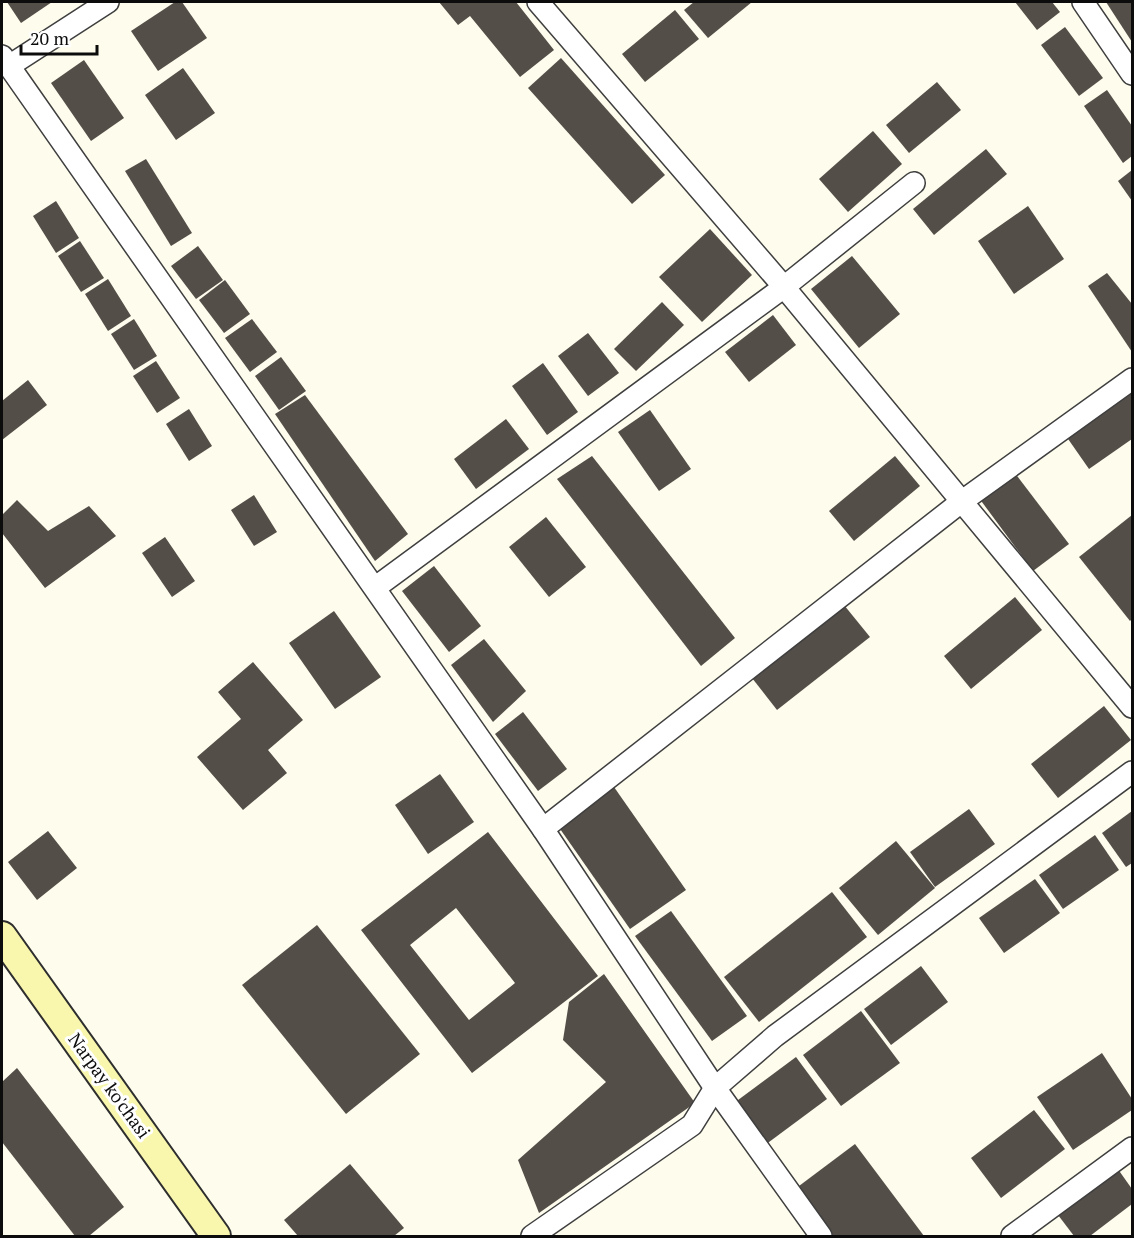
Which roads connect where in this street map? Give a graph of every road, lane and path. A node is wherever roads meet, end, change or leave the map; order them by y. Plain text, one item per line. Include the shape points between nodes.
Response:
1 (108, 2) edge
2 (538, 2) edge
3 (1083, 2) edge
4 (5, 61) edge
5 (1132, 74) edge
6 (914, 183) dead end
7 (784, 287) junction
8 (1132, 379) edge
9 (961, 502) junction
10 (376, 587) junction
11 (1132, 707) edge
12 (1132, 772) edge
13 (543, 829) junction
14 (2, 936) edge
15 (715, 1089) junction
16 (1132, 1148) edge
17 (216, 1236) edge
18 (531, 1236) edge
19 (821, 1236) edge
20 (1012, 1236) edge

1 - 4 street
2 - 7 street
3 - 5 street
4 - 10 street
6 - 7 street
7 - 9 street
7 - 10 street
8 - 9 street
9 - 11 street
9 - 13 street
10 - 13 street
12 - 15 street via 775,1036
13 - 15 street
14 - 17 main road, Narpay ko'chasi
15 - 18 street via 692,1125
15 - 19 street
16 - 20 street

